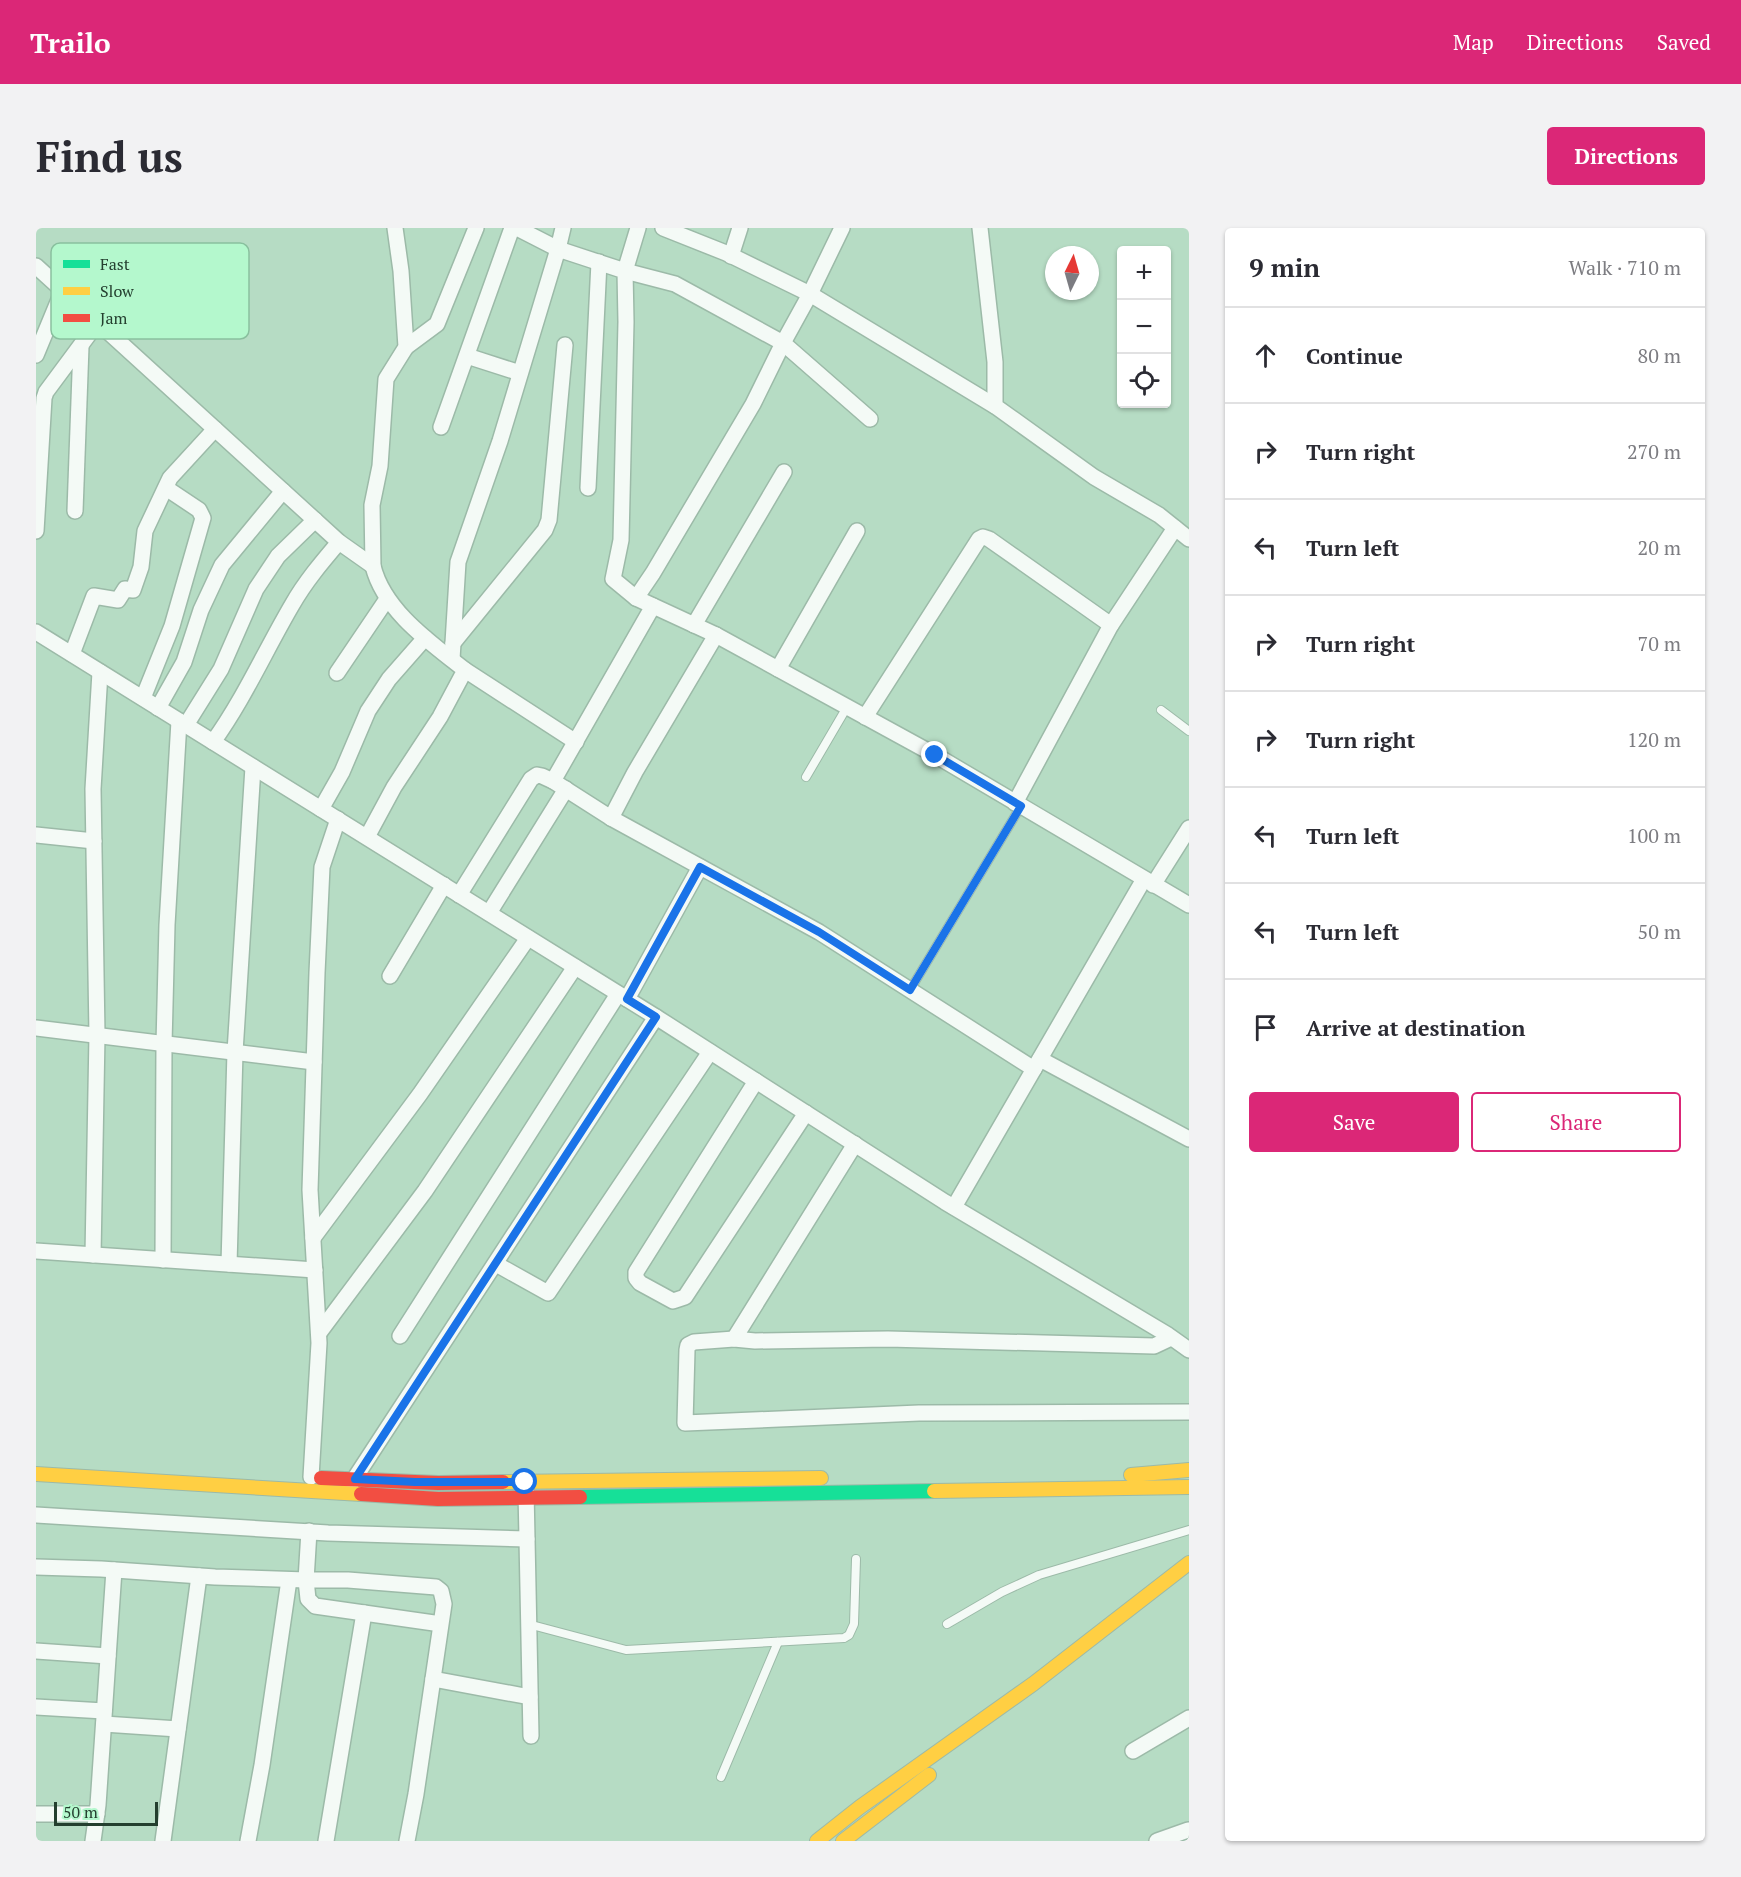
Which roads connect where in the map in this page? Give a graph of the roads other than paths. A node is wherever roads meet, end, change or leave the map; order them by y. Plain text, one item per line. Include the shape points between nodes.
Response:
1 (395, 228) edge
2 (476, 228) edge
3 (512, 228) edge
4 (518, 228) edge
5 (563, 228) edge
6 (638, 228) edge
7 (663, 228) edge
8 (740, 228) edge
9 (842, 228) edge
10 (980, 228) edge
11 (558, 249) junction
12 (731, 256) junction
13 (598, 262) junction
14 (36, 266) edge
15 (625, 271) junction
16 (51, 279) edge
17 (810, 294) junction
18 (51, 319) edge
19 (86, 339) edge
20 (117, 339) edge
21 (783, 343) junction
22 (565, 345) dead end
23 (81, 346) junction
24 (406, 347) junction
25 (36, 355) edge
26 (467, 356) junction
27 (520, 373) junction
28 (995, 406) junction
29 (870, 419) dead end
30 (441, 427) dead end
31 (215, 429) junction
32 (784, 472) dead end
33 (166, 488) junction
34 (588, 488) dead end
35 (284, 491) junction
36 (75, 511) dead end
37 (315, 520) junction
38 (1175, 528) junction
39 (36, 531) edge
40 (857, 531) dead end
41 (1189, 539) edge
42 (339, 542) junction
43 (373, 566) junction
44 (636, 598) junction
45 (387, 599) junction
46 (653, 606) junction
47 (693, 625) junction
48 (1110, 626) junction
49 (36, 632) edge
50 (716, 635) junction
51 (425, 638) junction
52 (453, 643) junction
53 (72, 654) junction
54 (452, 659) junction
55 (778, 669) junction
56 (465, 670) junction
57 (100, 672) junction
58 (337, 673) dead end
59 (143, 699) junction
60 (847, 707) junction
61 (158, 708) junction
62 (1161, 710) dead end
63 (865, 717) junction
64 (183, 723) junction
65 (1189, 731) edge
66 (213, 742) junction
67 (576, 742) junction
68 (253, 767) junction
69 (806, 777) dead end
70 (560, 785) junction
71 (1018, 805) junction
72 (321, 809) junction
73 (611, 818) junction
74 (338, 819) junction
75 (1189, 828) edge
76 (36, 835) edge
77 (367, 837) junction
78 (94, 841) junction
79 (700, 867) junction
80 (1149, 882) junction
81 (444, 885) junction
82 (459, 895) junction
83 (1189, 905) edge
84 (489, 913) junction
85 (528, 938) junction
86 (575, 967) junction
87 (390, 976) dead end
88 (910, 990) junction
89 (623, 996) junction
90 (656, 1017) junction
91 (36, 1028) edge
92 (97, 1035) junction
93 (164, 1044) junction
94 (235, 1052) junction
95 (710, 1052) junction
96 (314, 1062) junction
97 (1037, 1064) junction
98 (756, 1081) junction
99 (806, 1113) junction
100 (1189, 1138) edge
101 (855, 1144) junction
102 (954, 1208) junction
103 (313, 1238) junction
104 (36, 1251) edge
105 (93, 1255) junction
106 (163, 1260) junction
107 (229, 1264) junction
108 (495, 1264) junction
109 (315, 1270) junction
110 (319, 1333) junction
111 (400, 1336) dead end
112 (1171, 1338) junction
113 (734, 1339) junction
114 (1189, 1350) edge
115 (1189, 1412) edge
116 (36, 1460) edge
117 (1189, 1470) edge
118 (36, 1474) edge
119 (988, 1476) dead end
120 (311, 1478) junction
121 (834, 1478) dead end
122 (355, 1479) junction
123 (525, 1482) junction
124 (1189, 1487) edge
125 (345, 1494) junction
126 (526, 1498) junction
127 (36, 1515) edge
128 (1189, 1530) edge
129 (309, 1531) junction
130 (527, 1539) junction
131 (856, 1559) dead end
132 (1189, 1563) edge
133 (36, 1567) edge
134 (114, 1570) junction
135 (200, 1576) junction
136 (289, 1580) junction
137 (306, 1580) junction
138 (1189, 1580) edge
139 (364, 1613) junction
140 (441, 1624) junction
141 (528, 1624) junction
142 (947, 1624) dead end
143 (778, 1642) junction
144 (36, 1651) edge
145 (108, 1656) junction
146 (433, 1679) junction
147 (530, 1697) junction
148 (36, 1707) edge
149 (104, 1718) junction
150 (1189, 1718) edge
151 (178, 1729) junction
152 (531, 1736) dead end
153 (1132, 1751) dead end
154 (721, 1777) dead end
155 (885, 1789) junction
156 (894, 1801) junction
157 (36, 1814) edge
158 (97, 1814) junction
159 (1188, 1830) edge
160 (93, 1841) edge
161 (163, 1841) edge
162 (248, 1841) edge
163 (326, 1841) edge
164 (407, 1841) edge
165 (817, 1841) edge
166 (843, 1841) edge
167 (1157, 1841) edge

1 - 24 street
2 - 24 street via 437,324
3 - 26 street
4 - 11 street
5 - 11 street
6 - 15 street
7 - 12 street
8 - 12 street
9 - 17 street
10 - 28 street via 995,362
11 - 13 street
11 - 27 street
12 - 17 street
13 - 15 street
13 - 34 street
14 - 16 street
15 - 21 street via 675,284
15 - 44 street via 621,540 613,579
17 - 21 street
17 - 28 street
18 - 25 street
19 - 23 street
20 - 31 street
21 - 29 street
21 - 44 street via 753,404
22 - 52 street via 549,520
23 - 36 street
23 - 39 street via 44,398
24 - 43 street via 386,379 380,466 372,506
26 - 27 street
26 - 30 street
27 - 52 street via 458,562
28 - 38 street via 1094,477
31 - 33 street via 170,478
31 - 35 street
32 - 47 street
33 - 53 street via 145,531 141,567 133,590 125,589 118,600 94,596
33 - 59 street via 199,510 202,518 172,626
35 - 37 street
35 - 61 street via 222,565 201,610 184,662
37 - 42 street
37 - 64 street via 278,556 256,590 221,669
38 - 41 street
38 - 48 street
40 - 55 street
42 - 43 street
42 - 66 street via 292,604 233,715
43 - 45 street
44 - 46 street
45 - 51 street
45 - 58 street
46 - 47 street
46 - 67 street
47 - 50 street
48 - 63 street via 983,537
48 - 71 street
49 - 53 street
50 - 55 street
50 - 73 street
51 - 54 street
51 - 72 street via 388,679 368,711
52 - 54 street
53 - 57 street
54 - 56 street
55 - 60 street
56 - 67 street
56 - 77 street
57 - 59 street
57 - 78 street
59 - 61 street
60 - 63 street
60 - 69 lane
61 - 64 street
62 - 65 lane
63 - 71 street
64 - 66 street
64 - 93 street via 167,925
66 - 68 street
67 - 70 street
68 - 72 street
68 - 94 street
70 - 73 street
70 - 82 street via 543,776 531,779
70 - 84 street
71 - 80 street
71 - 88 lane
72 - 74 street
73 - 79 street
74 - 77 street
74 - 96 street via 322,867
75 - 80 street
76 - 78 street
77 - 81 street
78 - 92 street
79 - 88 street via 819,932
79 - 89 street
80 - 83 street
80 - 97 street
81 - 82 street
81 - 87 street
82 - 84 street
84 - 85 street
85 - 86 street
85 - 103 street via 420,1095
86 - 89 street
86 - 110 street via 425,1191
88 - 97 street
89 - 90 street
89 - 111 street
90 - 95 street
90 - 108 street
91 - 92 street
92 - 93 street
92 - 105 street
93 - 94 street
93 - 106 street
94 - 96 street
94 - 107 street
95 - 98 street
95 - 108 street via 548,1293
96 - 103 street via 310,1190
97 - 100 street
97 - 102 street
98 - 99 street
98 - 99 street via 636,1272 640,1283 673,1301 685,1297
99 - 101 street
101 - 102 street
101 - 113 street
102 - 112 street
103 - 109 street
104 - 105 street
105 - 106 street
106 - 107 street
107 - 109 street
108 - 122 street
109 - 110 street
110 - 120 street
112 - 113 street via 1154,1346
112 - 114 street
113 - 115 street via 688,1345 685,1423 919,1413
116 - 120 street
117 - 119 street via 1131,1475
118 - 125 street
120 - 122 street
121 - 123 street
122 - 123 street
122 - 125 street
123 - 126 street
124 - 126 street
125 - 126 street
126 - 130 street
127 - 129 street
128 - 142 lane via 1039,1575
129 - 130 street
129 - 137 street
130 - 141 street
131 - 143 lane via 854,1624 849,1635
132 - 155 street via 1033,1684
133 - 134 street
134 - 135 street
134 - 145 street
135 - 136 street
135 - 151 street
136 - 137 street
136 - 162 street
137 - 139 street via 312,1604
137 - 140 street via 436,1587 443,1598
138 - 156 street
139 - 140 street
139 - 163 street
140 - 146 street
141 - 143 lane via 626,1650
141 - 147 street
143 - 154 lane
144 - 145 street
145 - 149 street
146 - 147 street
146 - 164 street
147 - 152 street
148 - 149 street
149 - 151 street
149 - 158 street
150 - 153 street
151 - 161 street
155 - 156 street
155 - 165 street
156 - 166 street
157 - 158 street
158 - 160 street
159 - 167 street

